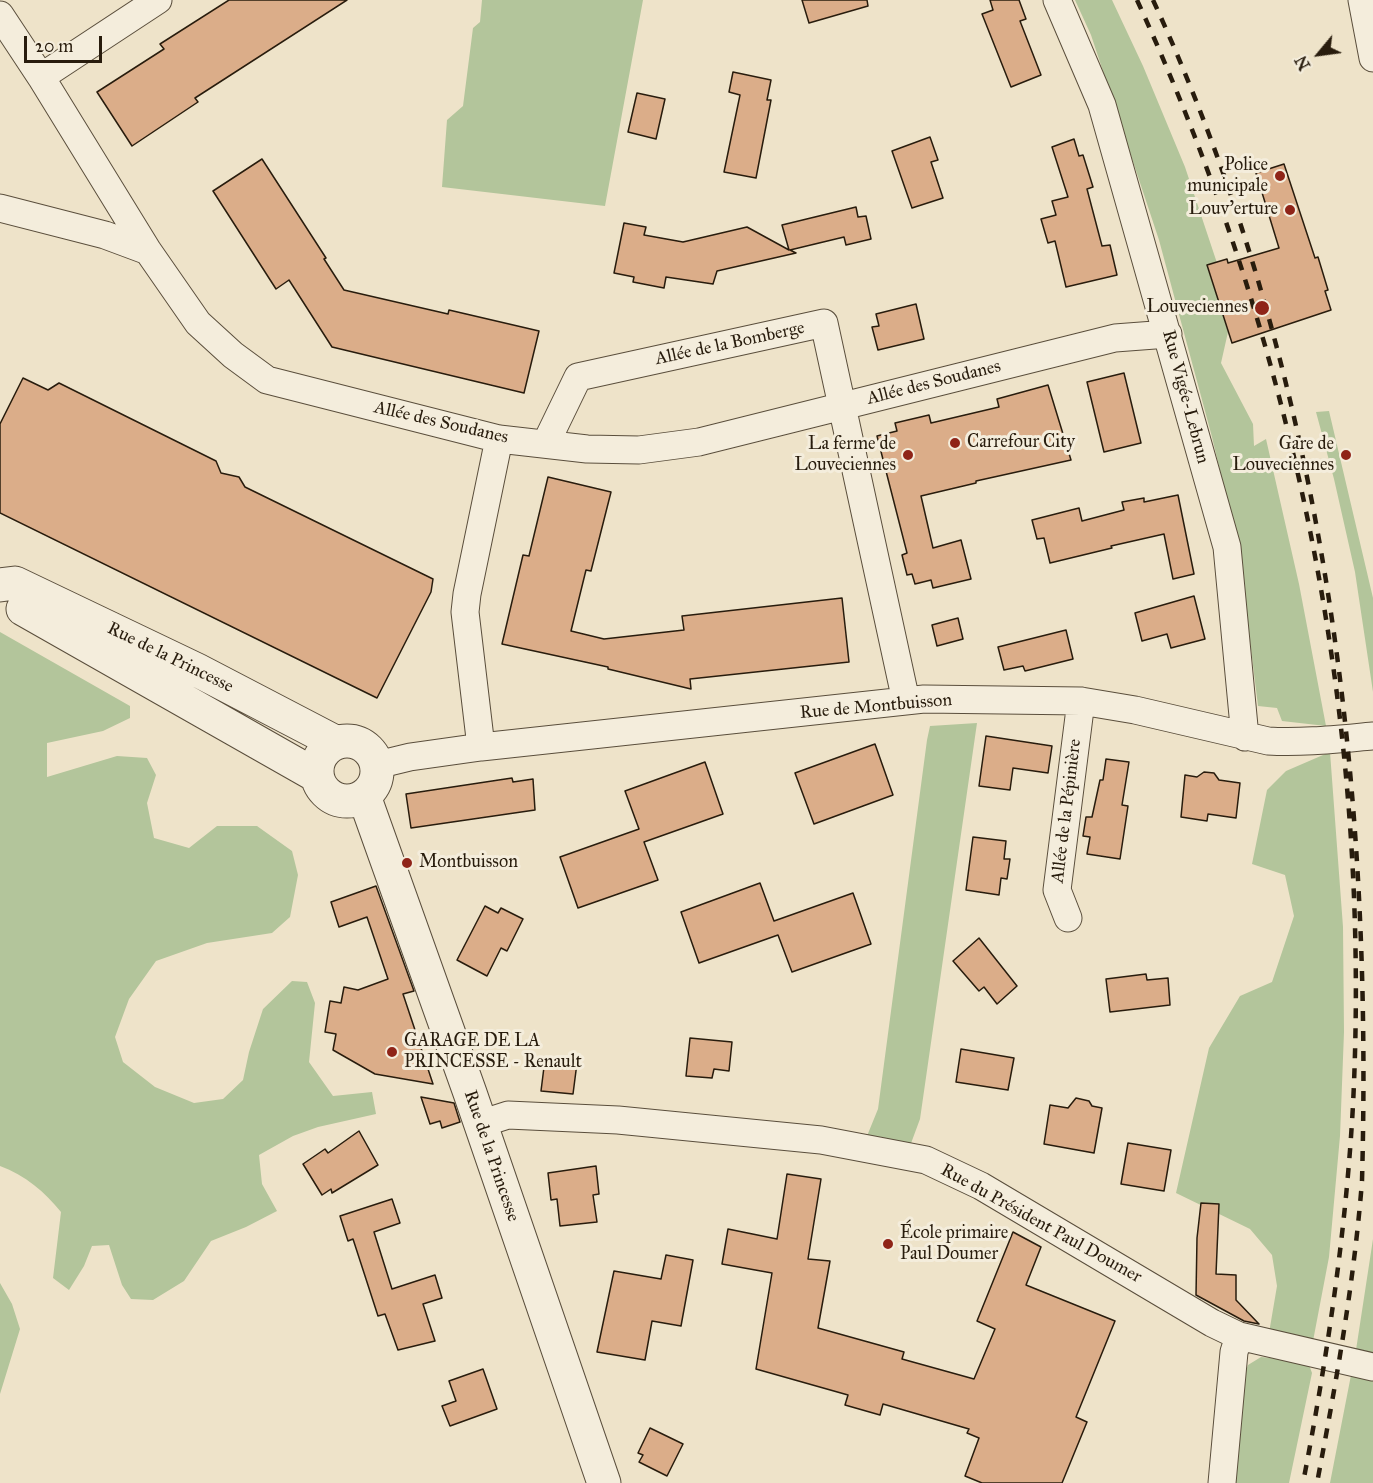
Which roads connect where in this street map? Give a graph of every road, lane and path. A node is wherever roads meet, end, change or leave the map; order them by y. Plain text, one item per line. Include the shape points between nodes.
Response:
1 (158, 0) edge
2 (1057, 0) edge
3 (1362, 0) edge
4 (0, 15) edge
5 (1373, 58) edge
6 (41, 77) junction
7 (0, 208) edge
8 (147, 251) junction
9 (1168, 334) junction
10 (843, 406) junction
11 (499, 439) junction
12 (546, 443) junction
13 (1, 586) edge
14 (238, 692) junction
15 (906, 701) junction
16 (1080, 701) junction
17 (222, 722) junction
18 (1245, 736) junction
19 (1373, 736) edge
20 (336, 742) junction
21 (481, 747) junction
22 (377, 765) junction
23 (317, 776) junction
24 (364, 796) junction
25 (1068, 918) dead end
26 (480, 1124) junction
27 (1239, 1336) junction
28 (1373, 1367) edge
29 (604, 1483) edge
30 (1222, 1483) edge

1 - 6 street
2 - 9 street, Rue Vigée-Lebrun via 1102,105
3 - 5 street
4 - 6 street, Allée des Soudanes
6 - 8 street, Allée des Soudanes
7 - 8 street via 105,235
8 - 11 street, Allée des Soudanes via 198,323 267,380
9 - 10 street, Allée des Soudanes via 1115,338
9 - 18 street, Rue Vigée-Lebrun via 1227,547
10 - 12 street, Allée des Soudanes via 699,442 639,450
10 - 12 street, Allée de la Bomberge via 824,323 578,377
10 - 15 street, Allée de la Bomberge
11 - 12 street, Allée des Soudanes
11 - 21 street via 465,612
13 - 14 street, Rue de la Princesse via 15,583
13 - 17 street, Rue de la Princesse via 9,601
14 - 17 street
14 - 20 street, Rue de la Princesse
15 - 16 street, Rue de Montbuisson
15 - 21 street, Rue de Montbuisson
16 - 18 street, Rue de Montbuisson
16 - 25 street, Allée de la Pépinière via 1057,890
17 - 23 street, Rue de la Princesse
18 - 19 street, Rue de Montbuisson via 1287,742
20 - 22 street via 361,744 369,749
20 - 23 street via 322,752
21 - 22 street, Rue de Montbuisson
22 - 24 street via 375,782
23 - 24 street via 320,786 335,799 355,800
24 - 26 street, Rue de la Princesse
26 - 27 street, Rue du Président Paul Doumer via 508,1114 618,1120 820,1140 926,1160 981,1186
26 - 29 street, Rue de la Princesse
27 - 28 street, Rue du Président Paul Doumer
27 - 30 street via 1234,1352

